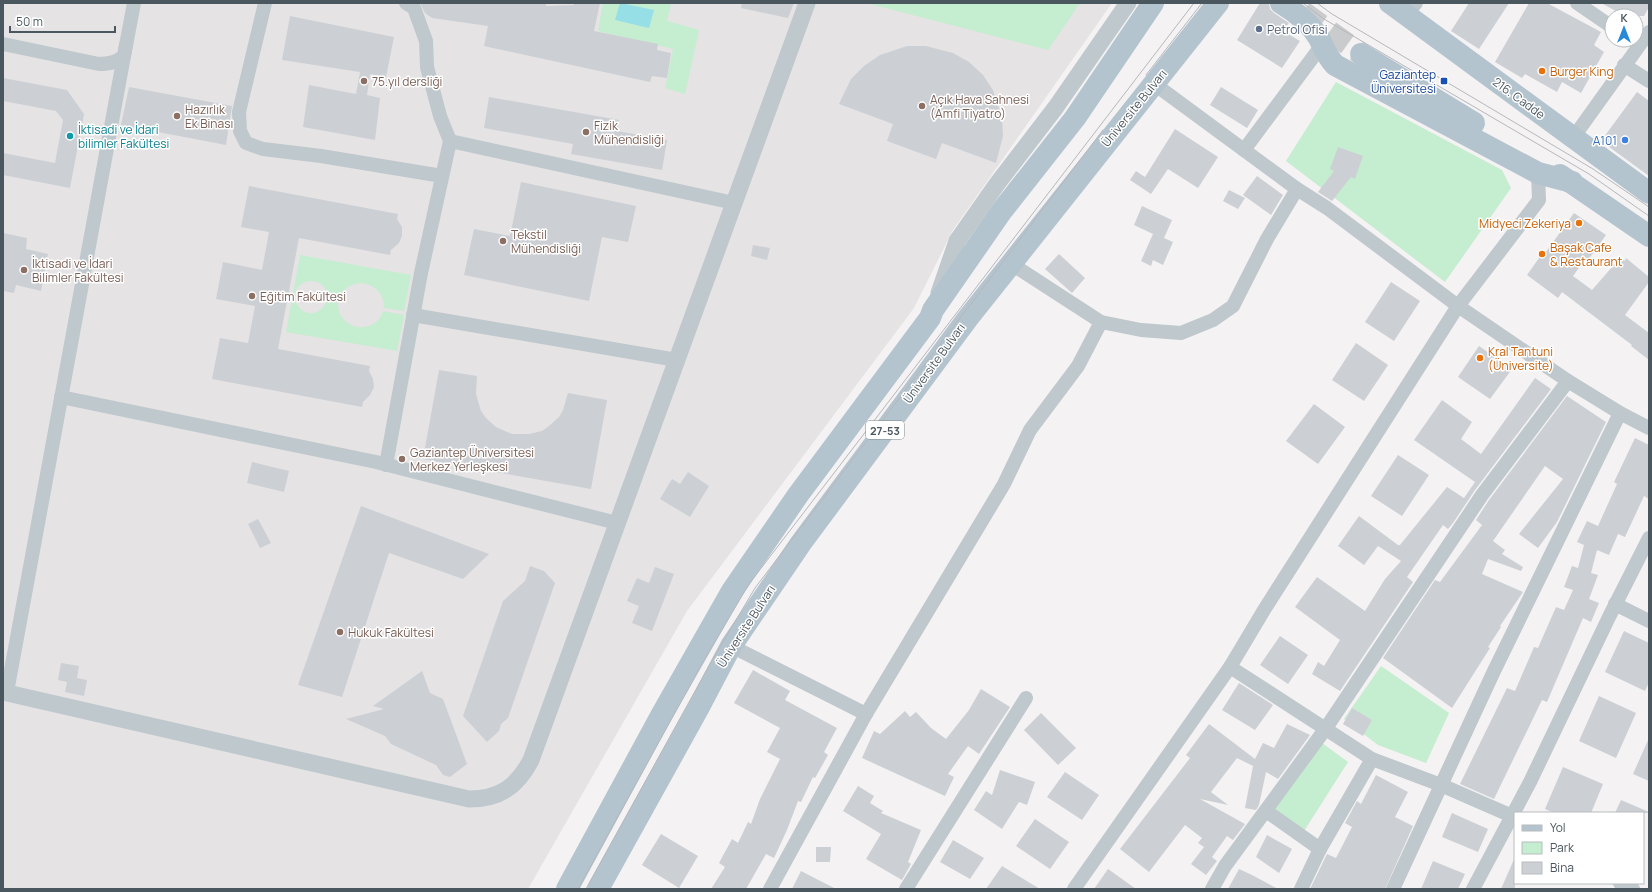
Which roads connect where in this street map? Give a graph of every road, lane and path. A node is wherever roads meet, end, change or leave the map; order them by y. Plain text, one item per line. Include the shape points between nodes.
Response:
1 (134, 3) edge
2 (266, 3) edge
3 (406, 3) edge
4 (807, 3) edge
5 (1128, 3) edge
6 (1153, 3) edge
7 (1218, 3) edge
8 (1281, 3) edge
9 (1577, 3) edge
10 (1404, 7) edge
11 (1604, 22) edge
12 (3, 44) edge
13 (126, 45) junction
14 (1322, 45) junction
15 (1632, 48) edge
16 (1361, 54) tunnel mouth
17 (1624, 65) junction
18 (1649, 81) edge
19 (1153, 83) junction
20 (1573, 138) junction
21 (450, 141) junction
22 (1244, 150) junction
23 (1538, 172) junction
24 (442, 176) junction
25 (1572, 182) junction
26 (1297, 189) junction
27 (1649, 193) edge
28 (734, 203) junction
29 (1649, 236) edge
30 (1010, 263) junction
31 (1458, 306) junction
32 (932, 310) junction
33 (414, 315) junction
34 (1101, 322) junction
35 (677, 360) junction
36 (1568, 381) junction
37 (61, 397) junction
38 (1620, 413) junction
39 (1649, 428) edge
40 (386, 465) junction
41 (618, 522) junction
42 (1649, 538) edge
43 (1615, 604) junction
44 (1649, 622) edge
45 (730, 646) junction
46 (1230, 667) junction
47 (5, 692) edge
48 (1026, 698) dead end
49 (866, 714) junction
50 (1326, 728) junction
51 (1372, 759) junction
52 (1441, 785) junction
53 (1266, 811) junction
54 (1514, 812) edge
55 (1514, 812) edge
56 (1512, 816) junction
57 (1510, 831) edge
58 (1320, 849) junction
59 (1622, 884) edge
60 (567, 889) edge
61 (598, 889) edge
62 (770, 889) edge
63 (906, 889) edge
64 (1074, 889) edge
65 (1212, 889) edge
66 (1301, 889) edge
67 (1393, 889) edge
68 (1473, 889) edge
69 (1633, 889) edge

1 - 13 street
2 - 24 street via 239,112 240,131 246,143 263,149
3 - 21 street via 414,8 426,41 427,67 440,116
4 - 28 street
5 - 32 street via 1056,107 957,241
6 - 32 main road via 1075,118 1001,212
7 - 19 main road, Üniversite Bulvarı / 27-53
8 - 14 main road via 1302,17
9 - 11 street
10 - 20 main road, 216. Cadde
12 - 13 street via 99,64 116,62 124,56
13 - 37 street
14 - 22 street
14 - 23 main road via 1329,59 1342,69
15 - 17 street
16 - 25 main road
17 - 18 street
17 - 20 street
19 - 22 street
19 - 30 main road, Üniversite Bulvarı / 27-53
20 - 27 main road, 216. Cadde
21 - 24 street
21 - 28 street
22 - 26 street
23 - 25 main road
23 - 31 street via 1539,200
24 - 33 street
25 - 29 main road
26 - 31 street
26 - 34 street via 1267,239 1233,306 1213,320 1180,333 1141,330
28 - 35 street
30 - 34 street
30 - 45 main road, Üniversite Bulvarı / 27-53 via 801,543
31 - 36 street
31 - 46 street
32 - 60 main road via 930,318 798,495 732,591
33 - 35 street
33 - 40 street
34 - 49 street via 1078,366 1030,430 1004,484
35 - 41 street
36 - 38 street
36 - 50 street via 1482,495
37 - 40 street
37 - 47 street
38 - 39 street
38 - 52 street
40 - 41 street
41 - 47 street via 531,760 511,787 491,797 458,797
42 - 43 street
43 - 44 street
43 - 55 street
45 - 49 street
45 - 61 main road, Üniversite Bulvarı / 27-53
46 - 50 street
46 - 64 street
48 - 63 street
49 - 62 street
50 - 51 street
50 - 53 street
51 - 52 street
51 - 58 street
52 - 56 street
52 - 67 street
53 - 58 street
53 - 65 street
54 - 56 street
56 - 57 street
57 - 68 street
58 - 66 street
59 - 69 street

